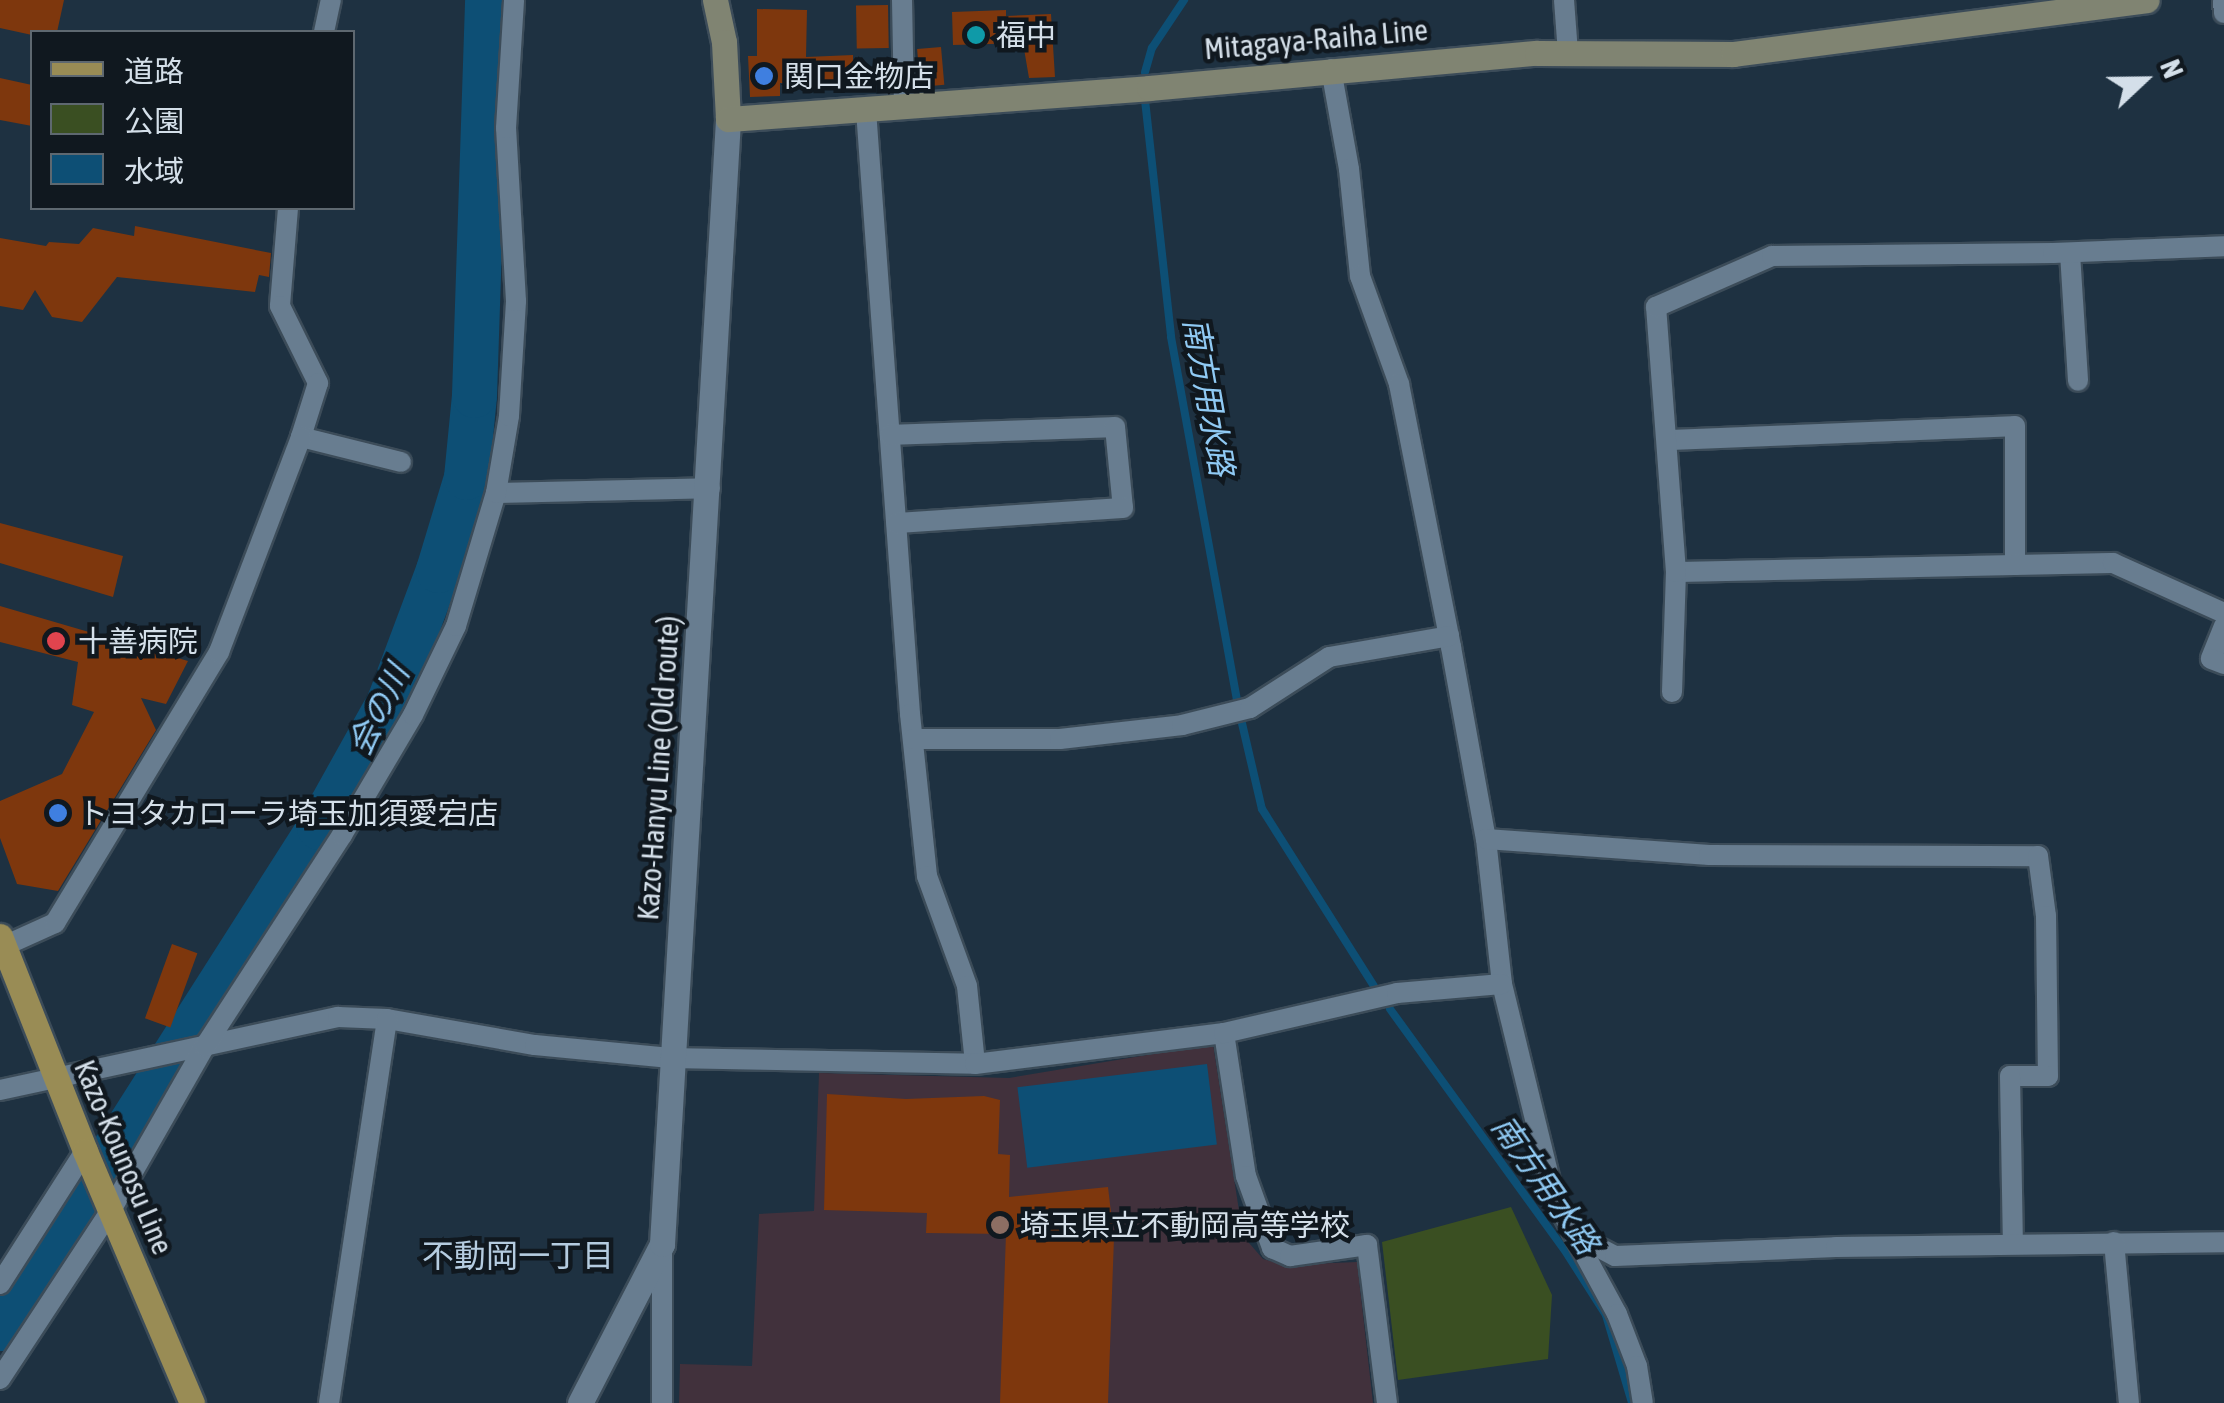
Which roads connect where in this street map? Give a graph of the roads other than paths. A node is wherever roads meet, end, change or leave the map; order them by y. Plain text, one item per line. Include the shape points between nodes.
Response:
1 (331, 0) edge
2 (514, 0) edge
3 (714, 0) edge
4 (902, 0) edge
5 (1564, 0) edge
6 (2146, 0) edge
7 (2223, 0) edge
8 (2224, 13) edge
9 (324, 30) edge
10 (1568, 52) junction
11 (1331, 70) junction
12 (904, 106) junction
13 (866, 110) junction
14 (728, 118) junction
15 (288, 210) edge
16 (2224, 246) edge
17 (2070, 253) junction
18 (2078, 381) dead end
19 (890, 435) junction
20 (302, 437) junction
21 (1668, 440) junction
22 (401, 462) dead end
23 (710, 488) junction
24 (496, 493) junction
25 (896, 523) junction
26 (2014, 565) junction
27 (1676, 572) junction
28 (2224, 612) edge
29 (2224, 626) edge
30 (1449, 636) junction
31 (2224, 664) edge
32 (1672, 692) dead end
33 (913, 739) junction
34 (1486, 839) junction
35 (2, 941) edge
36 (1502, 984) junction
37 (387, 1019) junction
38 (1224, 1033) junction
39 (205, 1046) junction
40 (670, 1058) junction
41 (976, 1064) junction
42 (55, 1076) junction
43 (0, 1090) edge
44 (87, 1157) junction
45 (107, 1202) junction
46 (1565, 1220) junction
47 (2114, 1242) junction
48 (2224, 1242) edge
49 (2013, 1243) junction
50 (662, 1244) junction
51 (0, 1284) edge
52 (0, 1378) edge
53 (192, 1403) edge
54 (329, 1403) edge
55 (580, 1403) edge
56 (662, 1403) edge
57 (1387, 1403) edge
58 (1643, 1403) edge
59 (2129, 1403) edge

1 - 9 street
2 - 24 street via 506,128 516,300
3 - 14 main road
4 - 12 street
5 - 10 street
6 - 10 main road, Mitagaya-Raiha Line via 1734,54
7 - 8 street
10 - 11 main road, Mitagaya-Raiha Line
11 - 12 main road, Mitagaya-Raiha Line
11 - 30 street via 1360,276 1399,384
12 - 13 main road, Mitagaya-Raiha Line
13 - 14 main road, Mitagaya-Raiha Line
13 - 19 street
14 - 23 street, Kazo-Hanyu Line (Old route)
15 - 20 street via 280,306 318,383
16 - 17 street
17 - 18 street
17 - 21 street via 1772,256 1656,307
19 - 25 street
19 - 25 street via 1115,427 1123,508
20 - 22 street
20 - 35 street via 219,652 55,923
21 - 26 street via 2015,426
21 - 27 street
23 - 24 street
23 - 40 street, Kazo-Hanyu Line (Old route)
24 - 39 street via 456,626 420,701
25 - 33 street
26 - 27 street
26 - 28 street via 2113,562
27 - 32 street
29 - 31 street via 2211,659
30 - 33 street via 1329,658 1239,712 1182,725 1060,738
30 - 34 street
33 - 41 street via 927,876 967,986
34 - 36 street
34 - 49 street via 1709,855 2038,856 2046,916 2048,1076 2010,1076
35 - 42 main road, Kazo-Kounosu Line
36 - 38 street via 1382,996
36 - 46 street via 1544,1163
37 - 39 street via 338,1017
37 - 40 street via 535,1045
37 - 54 street
38 - 41 street
38 - 57 street via 1246,1176 1272,1248 1290,1256 1367,1246
39 - 42 street
39 - 45 street
40 - 41 street
40 - 50 street, Kazo-Hanyu Line (Old route)
42 - 43 street
42 - 44 main road, Kazo-Kounosu Line
44 - 45 main road, Kazo-Kounosu Line
44 - 51 street
45 - 52 street
45 - 53 main road, Kazo-Kounosu Line
46 - 49 street via 1582,1242 1615,1256
46 - 58 street via 1617,1314
47 - 48 street
47 - 49 street
47 - 59 street
50 - 55 street, Kazo-Hanyu Line (Old route)
50 - 56 street

